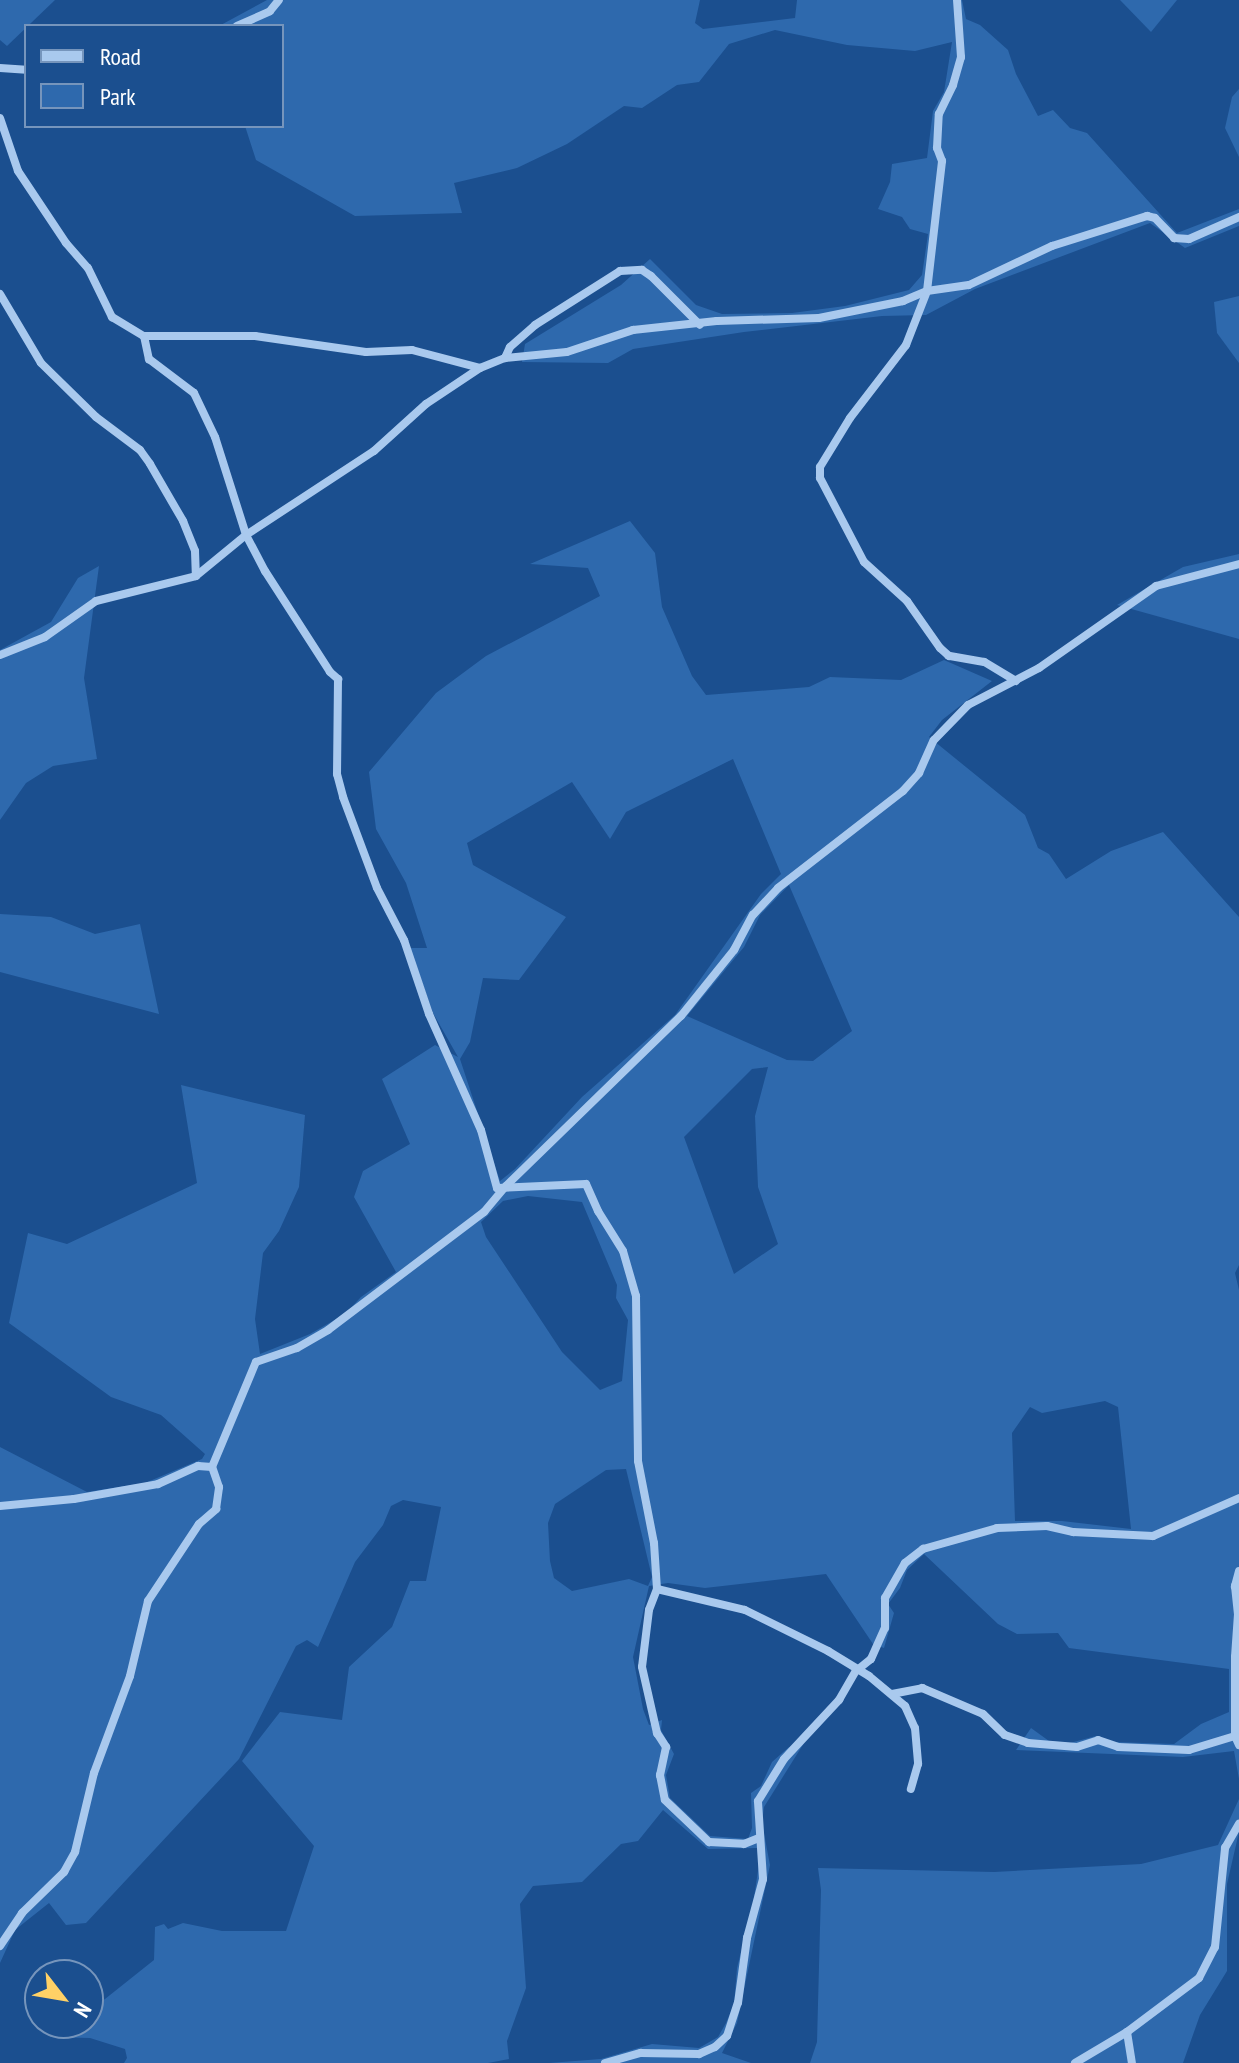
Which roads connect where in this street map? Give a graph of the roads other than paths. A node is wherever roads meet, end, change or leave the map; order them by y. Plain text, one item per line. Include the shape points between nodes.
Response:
1 (279, 0) edge
2 (957, 0) edge
3 (241, 24) edge
4 (0, 68) edge
5 (24, 70) edge
6 (0, 118) edge
7 (1239, 217) edge
8 (927, 291) junction
9 (0, 294) edge
10 (700, 325) junction
11 (144, 336) junction
12 (505, 358) junction
13 (480, 368) junction
14 (246, 535) junction
15 (1239, 564) edge
16 (196, 576) junction
17 (0, 655) edge
18 (1016, 681) junction
19 (506, 1186) junction
20 (212, 1467) junction
21 (1239, 1498) edge
22 (0, 1506) edge
23 (1239, 1571) edge
24 (657, 1589) junction
25 (1239, 1614) edge
26 (856, 1671) junction
27 (892, 1694) junction
28 (1237, 1741) edge
29 (911, 1789) dead end
30 (1239, 1824) edge
31 (759, 1838) junction
32 (0, 1946) edge
33 (1127, 2032) junction
34 (605, 2063) edge
35 (1075, 2063) edge
36 (1132, 2063) edge

1 - 3 street via 270,11
2 - 8 street via 961,57 939,114 937,148 942,161
4 - 5 street
6 - 11 street via 18,171 88,268 112,317
7 - 8 street via 1189,239 1174,238 1147,216 1052,246 969,285
8 - 10 street via 819,318
8 - 18 street via 906,345 831,446 820,478 864,562 907,601 940,648 949,656 984,662
9 - 16 street via 41,363 150,464 183,521 195,551
10 - 12 street via 633,330 567,352
10 - 12 street via 651,276 642,270 620,271 535,325
11 - 13 street via 255,336 366,352 412,350
11 - 14 street via 149,359 194,393 215,437
12 - 13 street
13 - 14 street via 426,404 374,451
14 - 16 street
14 - 19 street via 338,679 337,774 343,797 481,1130 497,1188
15 - 18 street via 1156,586
16 - 17 street via 96,601 45,637
18 - 19 street via 968,705 934,740 919,773 894,800 778,888 681,1016
19 - 20 street via 484,1212 328,1330 256,1362
19 - 24 street via 586,1184 623,1251 636,1296 638,1461
20 - 22 street via 198,1466 158,1484
20 - 32 street via 219,1487 216,1509 199,1524 148,1601 75,1852
21 - 26 street via 1153,1536 1047,1526 997,1528 923,1549 905,1563 885,1598 885,1628 871,1659
23 - 25 street
24 - 26 street via 745,1610 828,1651
24 - 31 street via 642,1667 657,1733 666,1747 660,1775 665,1800 709,1842 744,1844
25 - 28 street
26 - 27 street
26 - 31 street via 839,1700 784,1759 758,1801
27 - 28 street via 922,1688 983,1714 1005,1735 1028,1743 1077,1747 1098,1740 1118,1747 1189,1750
27 - 29 street via 905,1706 915,1728 918,1764
30 - 33 street via 1225,1848 1215,1947 1199,1978
31 - 34 street via 763,1879 727,2036 699,2054 641,2053
33 - 35 street
33 - 36 street

